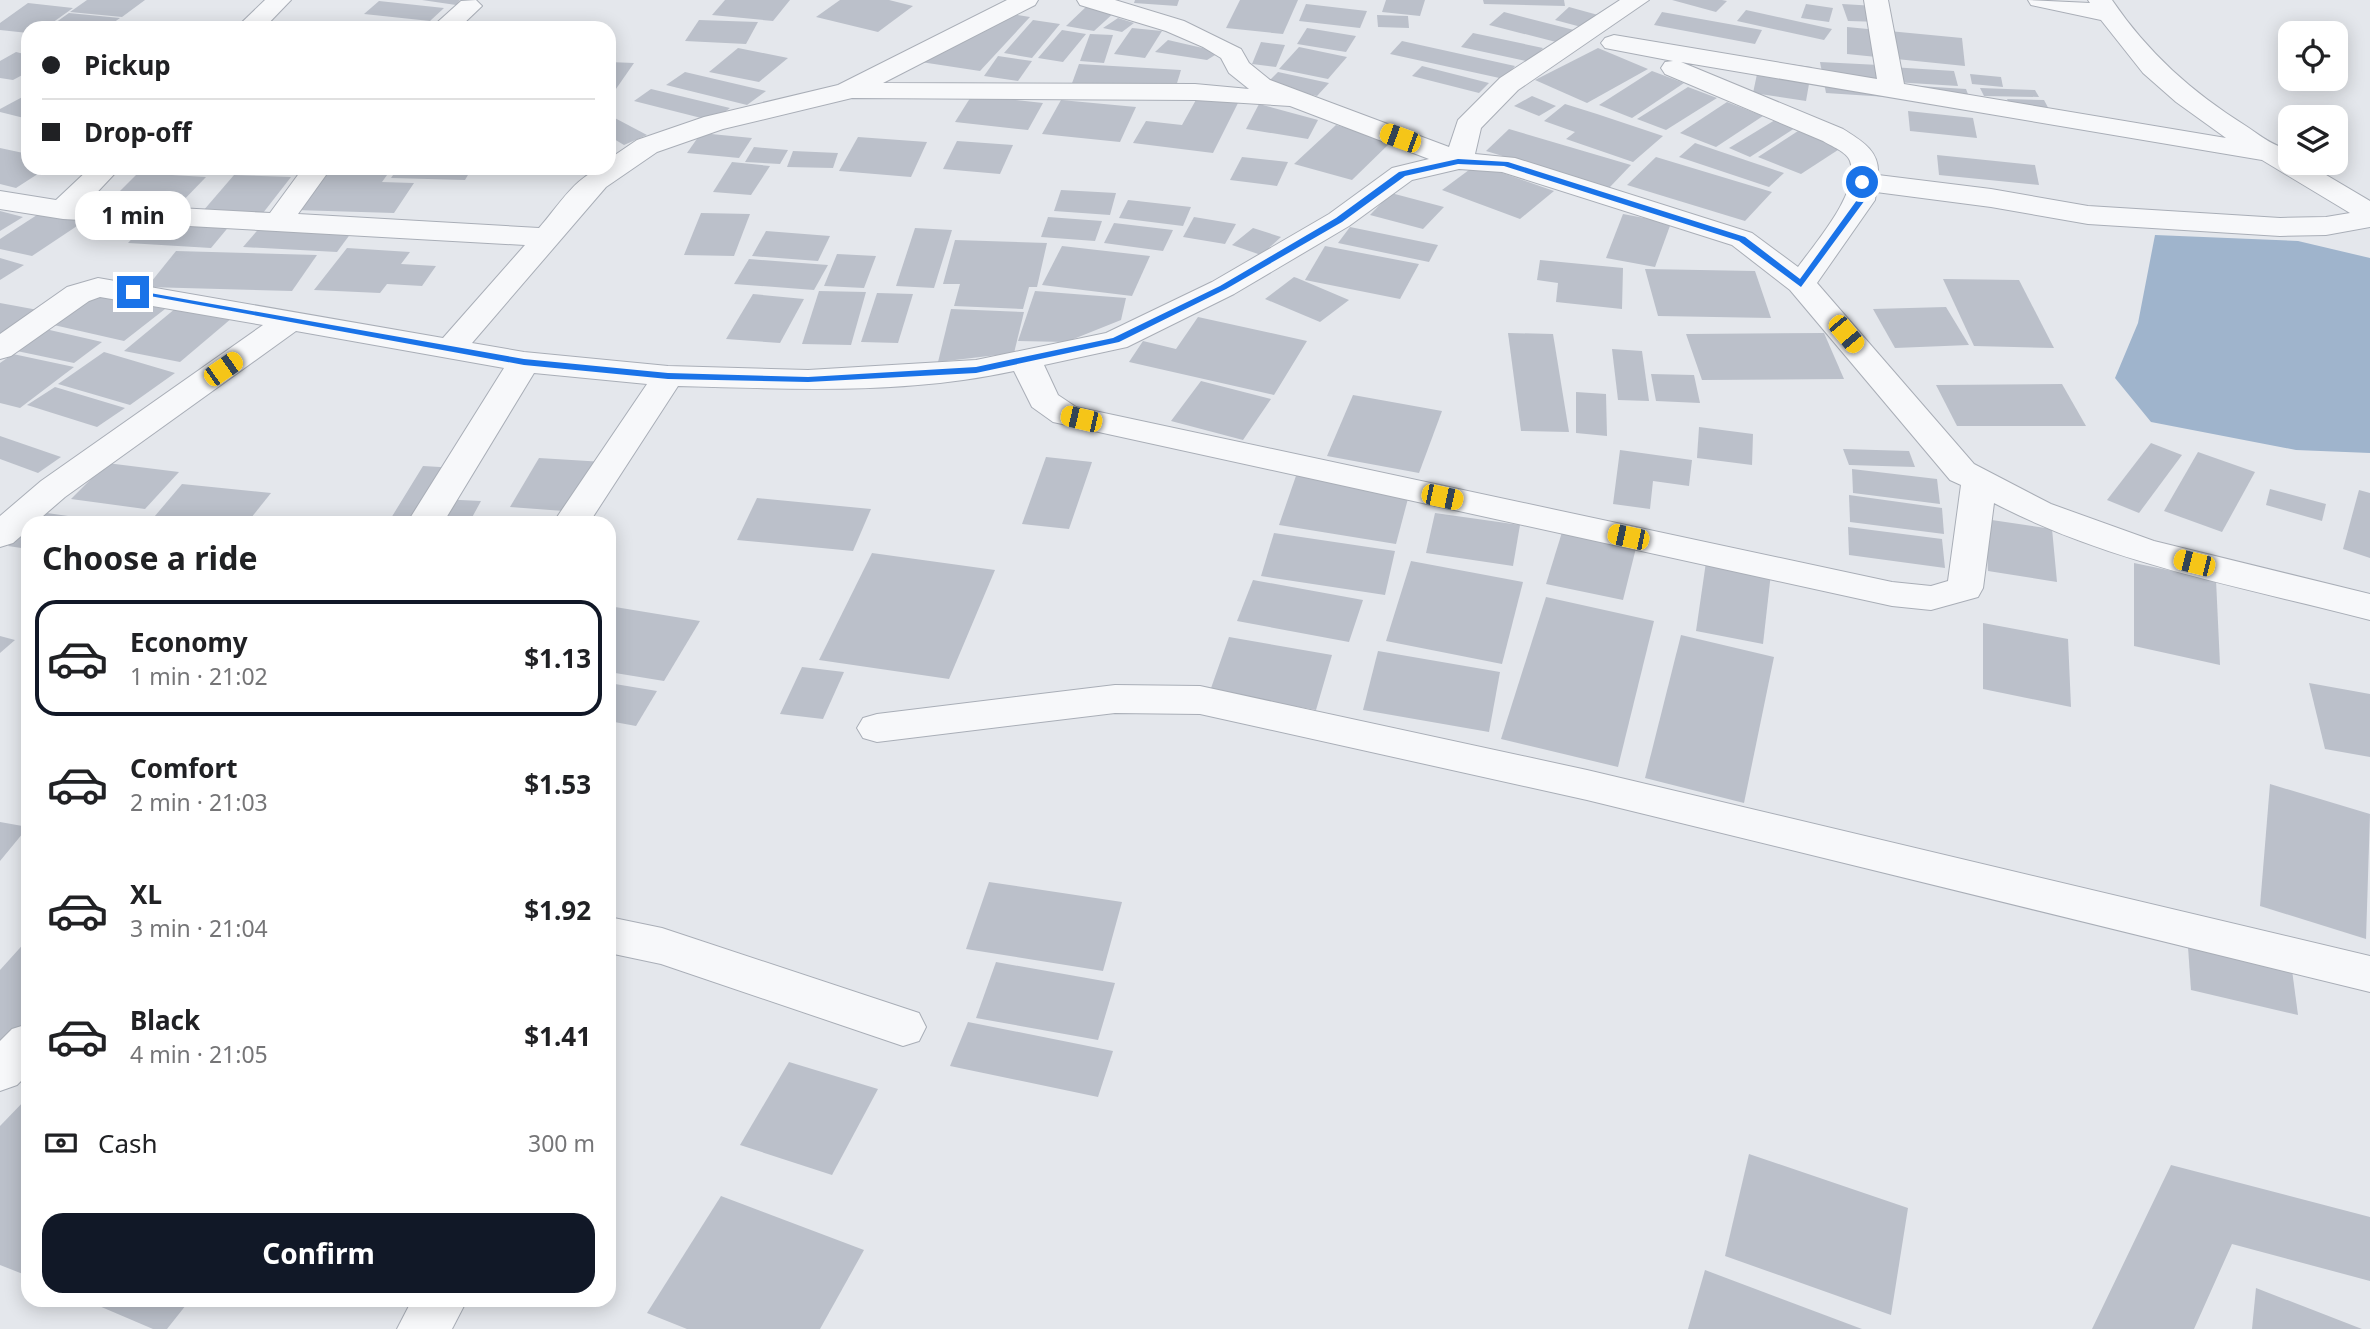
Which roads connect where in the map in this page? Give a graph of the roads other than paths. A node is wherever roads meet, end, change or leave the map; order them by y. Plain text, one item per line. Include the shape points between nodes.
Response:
1 (242, 0) edge
2 (1026, 0) edge
3 (1089, 0) edge
4 (1637, 0) edge
5 (1876, 0) edge
6 (2040, 0) edge
7 (277, 1) edge
8 (470, 6) dead end
9 (2104, 7) edge
10 (256, 21) edge
11 (452, 21) edge
12 (1588, 32) junction
13 (1614, 43) junction
14 (1892, 89) junction
15 (847, 91) junction
16 (1297, 101) junction
17 (2274, 154) junction
18 (1458, 161) junction
19 (616, 167) edge
20 (99, 175) edge
21 (312, 175) edge
22 (605, 175) edge
23 (1862, 182) junction
24 (0, 200) edge
25 (63, 210) junction
26 (2370, 215) edge
27 (279, 220) junction
28 (544, 237) junction
29 (1801, 284) junction
30 (289, 322) junction
31 (451, 348) junction
32 (0, 349) edge
33 (1025, 360) junction
34 (524, 362) junction
35 (668, 376) junction
36 (1979, 481) junction
37 (21, 516) edge
38 (21, 516) edge
39 (429, 516) edge
40 (576, 516) edge
41 (0, 535) edge
42 (2370, 607) edge
43 (877, 728) dead end
44 (616, 936) edge
45 (2370, 974) edge
46 (903, 1027) dead end
47 (21, 1050) edge
48 (0, 1071) edge
49 (437, 1307) edge
50 (423, 1329) edge

1 - 7 street
2 - 15 street
3 - 16 street via 1212,42 1232,54 1238,67 1261,86
4 - 12 street
5 - 14 street
6 - 9 street
7 - 10 street
8 - 11 street
9 - 17 street via 2129,44 2180,90
12 - 13 street
12 - 18 street via 1508,84 1468,126
13 - 14 street
13 - 23 street via 1833,135 1857,150 1866,162
14 - 17 street
15 - 16 street via 1195,92
15 - 19 street via 714,123 647,146
16 - 18 street
17 - 26 street
18 - 29 street via 1505,164 1742,239
18 - 33 street via 1402,174 1339,220 1223,288 1116,340
20 - 25 street
21 - 27 street
22 - 28 street
23 - 26 street via 2088,215 2280,227 2326,226
23 - 29 street via 1861,200
24 - 25 street
25 - 27 street
27 - 28 street
28 - 31 street
29 - 36 street via 1962,472
30 - 31 street
30 - 32 street via 98,287 78,294
30 - 37 street via 53,488
31 - 34 street
33 - 35 street via 976,370 808,380
33 - 36 street via 1044,400 1065,415 1892,594 1931,598 1965,588
34 - 35 street
34 - 39 street
35 - 40 street
36 - 42 street via 2039,512 2144,550
38 - 41 street
43 - 45 street via 1115,699 1199,700 1587,785
44 - 46 street via 662,946
47 - 48 street
49 - 50 street

